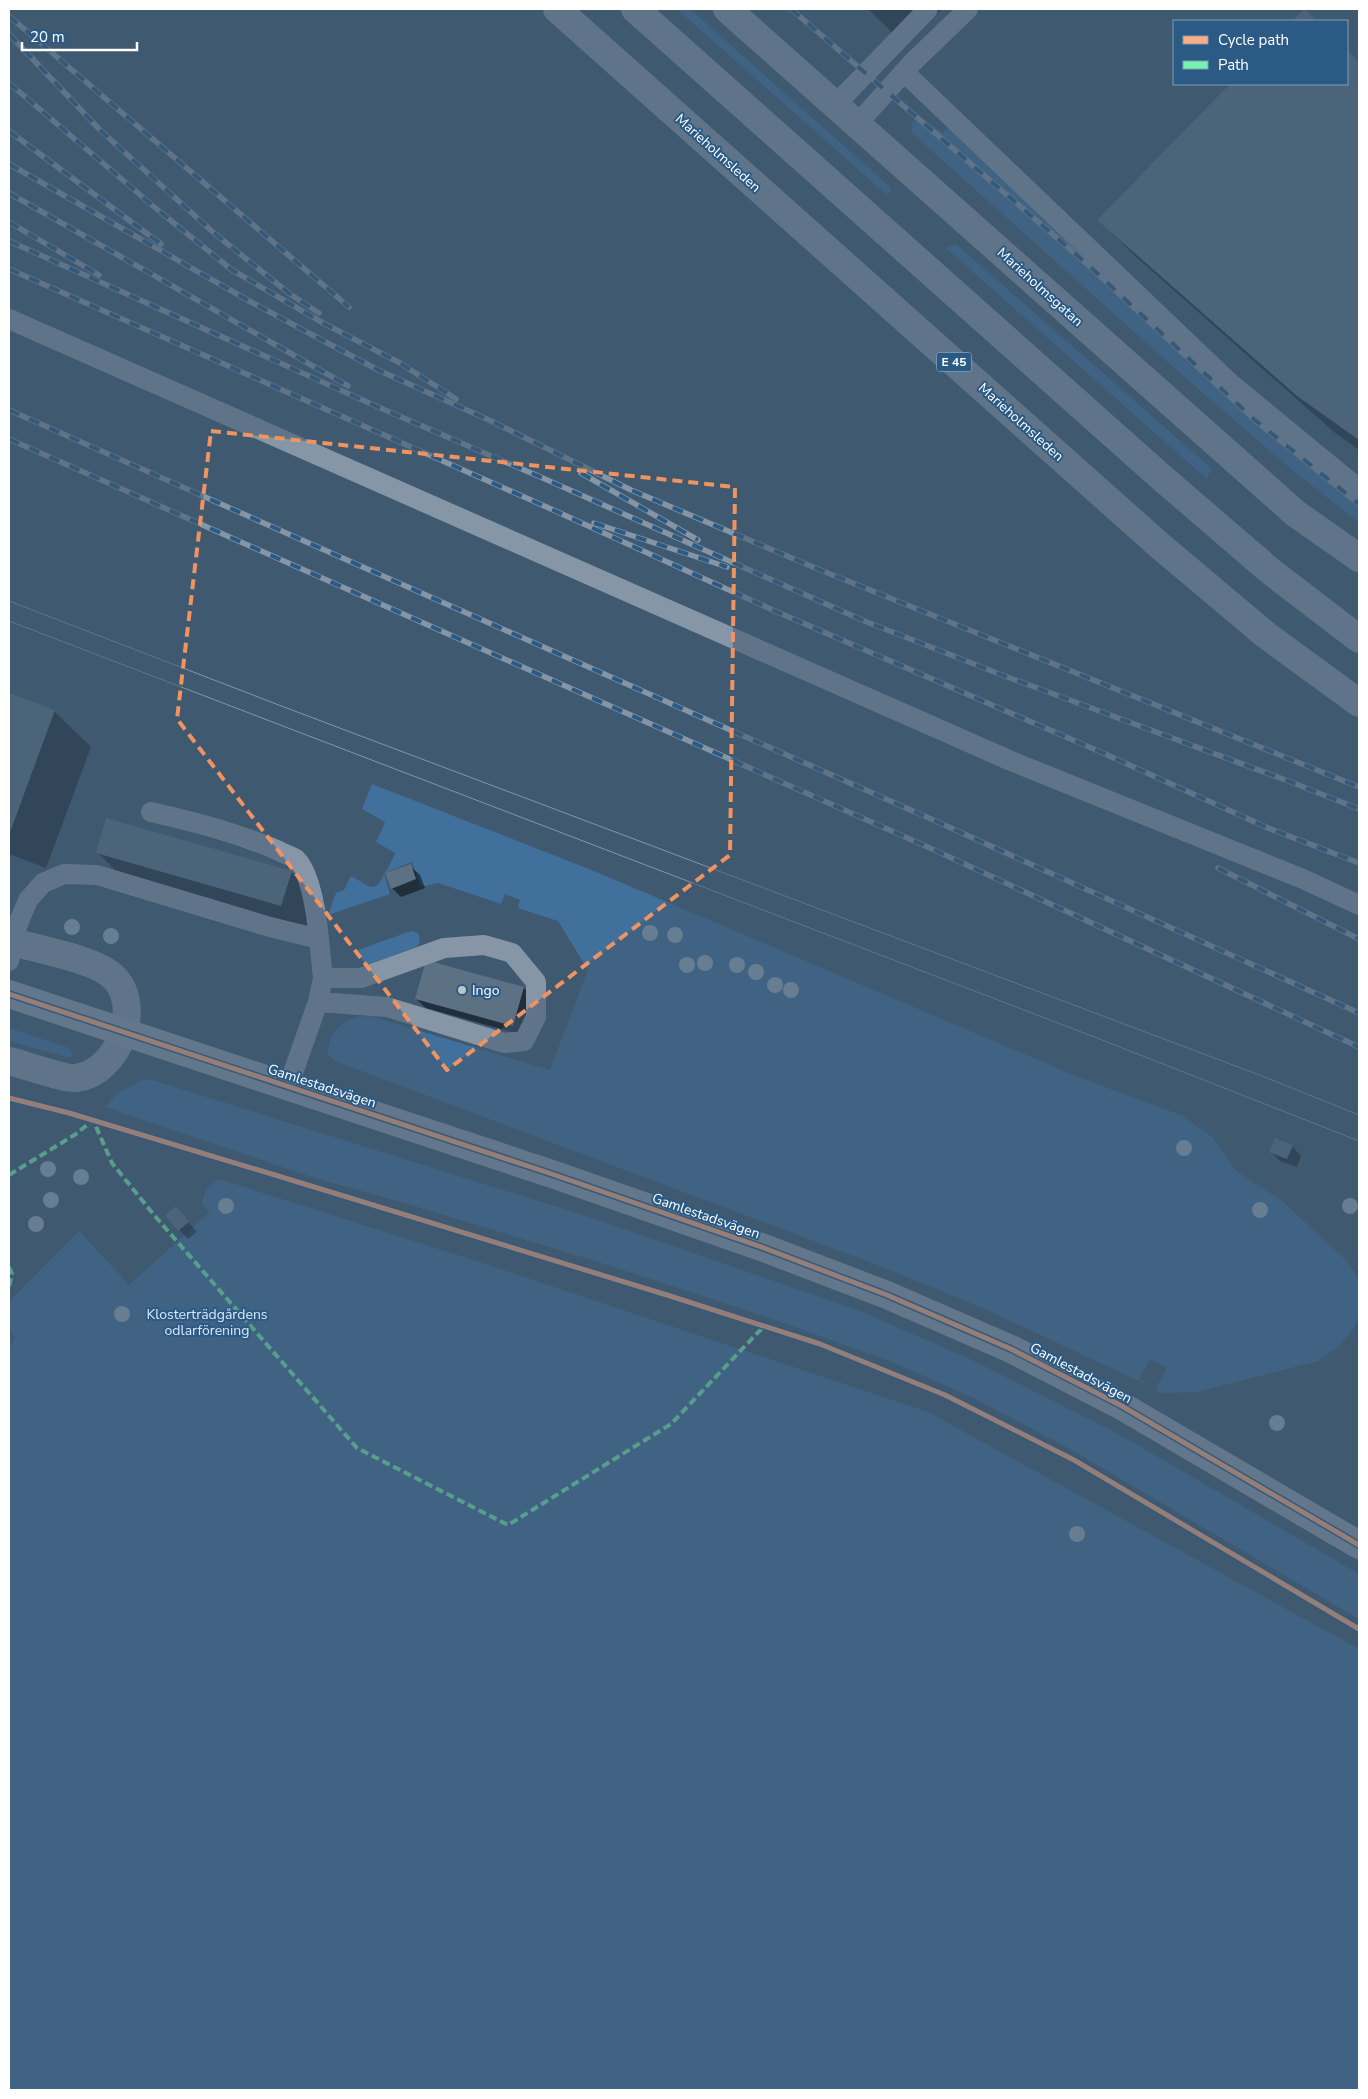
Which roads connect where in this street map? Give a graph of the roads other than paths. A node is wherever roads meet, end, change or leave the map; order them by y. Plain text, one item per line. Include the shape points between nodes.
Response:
1 (558, 9) edge
2 (635, 9) edge
3 (727, 9) edge
4 (928, 9) edge
5 (968, 9) edge
6 (904, 72) junction
7 (836, 104) junction
8 (858, 123) junction
9 (9, 319) edge
10 (1359, 489) edge
11 (1359, 558) edge
12 (1359, 639) edge
13 (1359, 703) edge
14 (151, 812) dead end
15 (1359, 904) edge
16 (320, 939) junction
17 (10, 948) edge
18 (323, 978) junction
19 (9, 994) edge
20 (318, 1002) junction
21 (124, 1032) junction
22 (9, 1061) edge
23 (288, 1087) junction
24 (1359, 1545) edge

1 - 13 highway, Marieholmsleden / E 45 via 1159,545 1266,635
2 - 12 highway via 1161,477 1269,570
3 - 7 street, Marieholmsgatan
4 - 7 lane
5 - 6 lane
6 - 8 lane
6 - 10 lane via 1230,383
7 - 8 street, Marieholmsgatan
8 - 11 street, Marieholmsgatan via 1295,513
9 - 15 lane via 1011,761
14 - 16 lane via 211,827 296,859 316,908
16 - 17 lane via 97,875 64,874 43,883 28,900
16 - 18 lane
17 - 21 street via 97,966 111,975 123,988 127,1006
18 - 20 lane
18 - 20 lane via 361,978 444,948 484,945 512,954 536,982 536,1017 524,1041 504,1043 387,1006
19 - 21 street, Gamlestadsvägen
20 - 23 lane
21 - 22 street via 106,1062 94,1072 74,1078
21 - 23 street, Gamlestadsvägen
23 - 24 street, Gamlestadsvägen via 764,1248 887,1295 1011,1348 1120,1406

